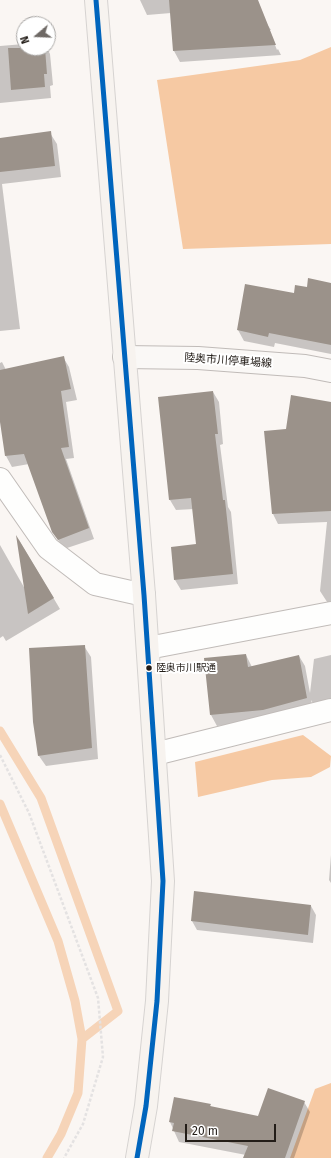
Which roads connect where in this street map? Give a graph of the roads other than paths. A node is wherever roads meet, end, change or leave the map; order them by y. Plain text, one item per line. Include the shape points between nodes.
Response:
1 (96, 0) edge
2 (124, 357) junction
3 (331, 371) edge
4 (0, 479) edge
5 (144, 595) junction
6 (331, 613) edge
7 (148, 648) junction
8 (331, 710) edge
9 (155, 754) junction
10 (137, 1158) edge

1 - 2 main road
2 - 3 main road, 陸奥市川停車場線 via 198,358 305,366
2 - 5 main road
4 - 5 street via 48,548 95,584
5 - 7 main road
6 - 7 street
7 - 9 main road
8 - 9 street
9 - 10 main road via 162,905 157,1001 146,1106

